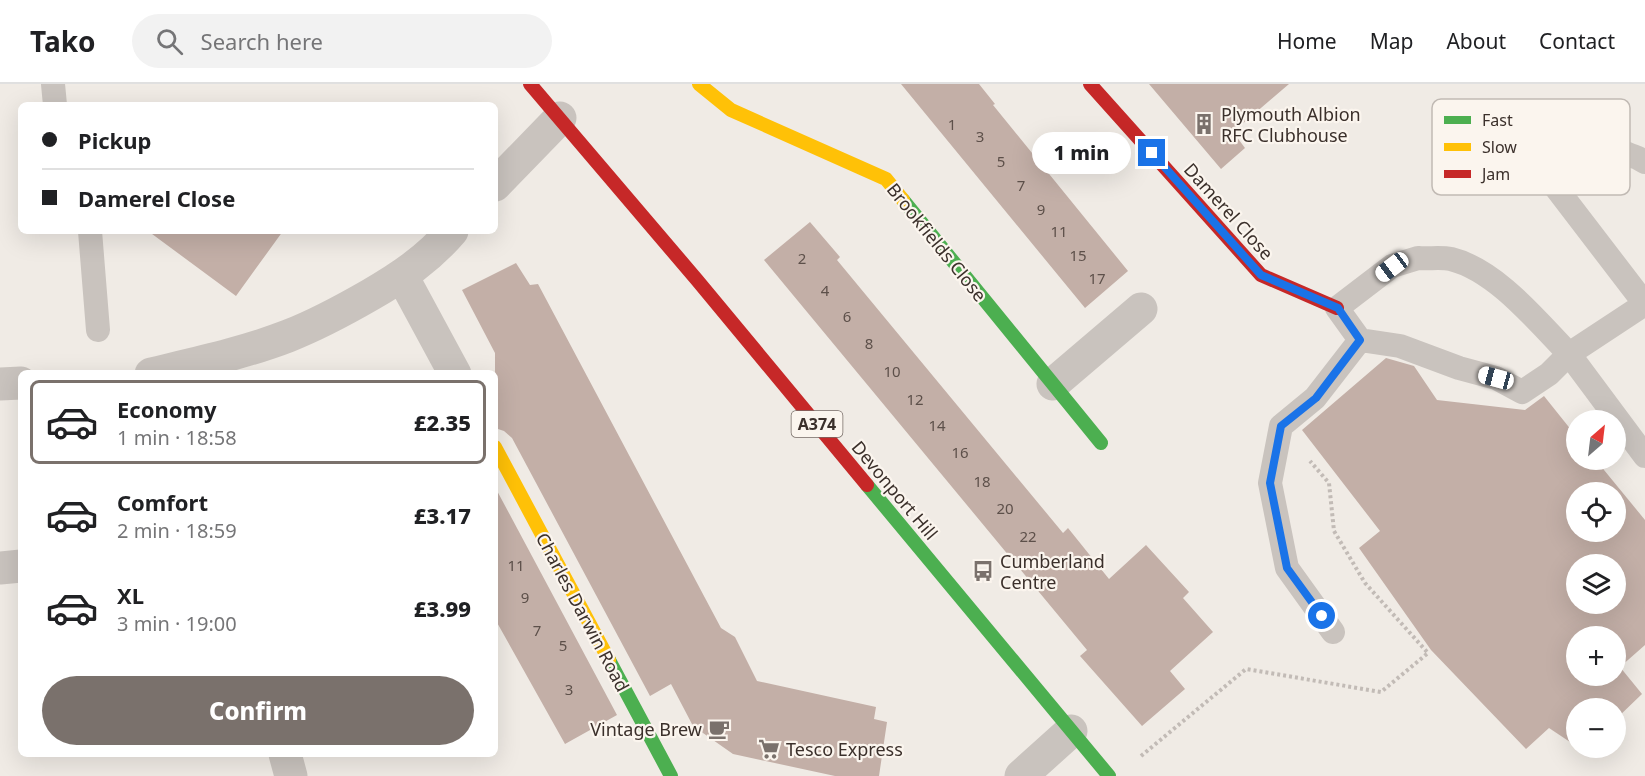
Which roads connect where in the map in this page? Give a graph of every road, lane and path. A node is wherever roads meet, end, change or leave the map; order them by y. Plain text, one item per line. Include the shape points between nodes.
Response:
1 (53, 84) edge
2 (699, 84) edge
3 (1090, 84) edge
4 (538, 87) edge
5 (55, 102) edge
6 (560, 118) junction
7 (1630, 155) edge
8 (1645, 162) edge
9 (498, 182) edge
10 (1562, 195) edge
11 (90, 234) edge
12 (449, 234) edge
13 (402, 276) junction
14 (1645, 304) edge
15 (1338, 308) junction
16 (1141, 309) dead end
17 (98, 330) dead end
18 (1360, 340) junction
19 (1569, 354) junction
20 (168, 370) edge
21 (453, 370) edge
22 (18, 383) edge
23 (0, 384) edge
24 (1053, 384) junction
25 (1281, 426) junction
26 (1101, 443) dead end
27 (498, 453) edge
28 (1645, 456) edge
29 (18, 566) edge
30 (0, 568) edge
31 (1333, 632) dead end
32 (1071, 730) junction
33 (286, 757) edge
34 (1136, 761) dead end
35 (291, 776) edge
36 (671, 776) edge
37 (1021, 776) edge
38 (1109, 776) edge

1 - 5 lane
2 - 24 street, Brookfields Close via 731,110 886,179
3 - 15 street, Damerel Close via 1261,275
4 - 6 street, A374
6 - 9 street
6 - 32 street, Devonport Hill / A374
7 - 8 lane
10 - 14 lane
11 - 17 lane
12 - 13 street via 436,250
13 - 20 street via 289,336
13 - 21 street
14 - 19 lane
15 - 18 lane
15 - 19 lane via 1392,267 1418,258 1450,259 1501,285
16 - 24 street
18 - 19 lane via 1400,346 1496,378 1522,392
18 - 25 lane via 1316,398
19 - 28 lane
22 - 23 street
24 - 26 street, Brookfields Close
25 - 31 lane via 1270,483 1287,568
25 - 34 path via 1329,483 1334,531 1365,582 1428,653 1380,692 1246,669
27 - 36 street, Charles Darwin Road
29 - 30 street
32 - 37 street
32 - 38 street, Devonport Hill / A374
33 - 35 street

